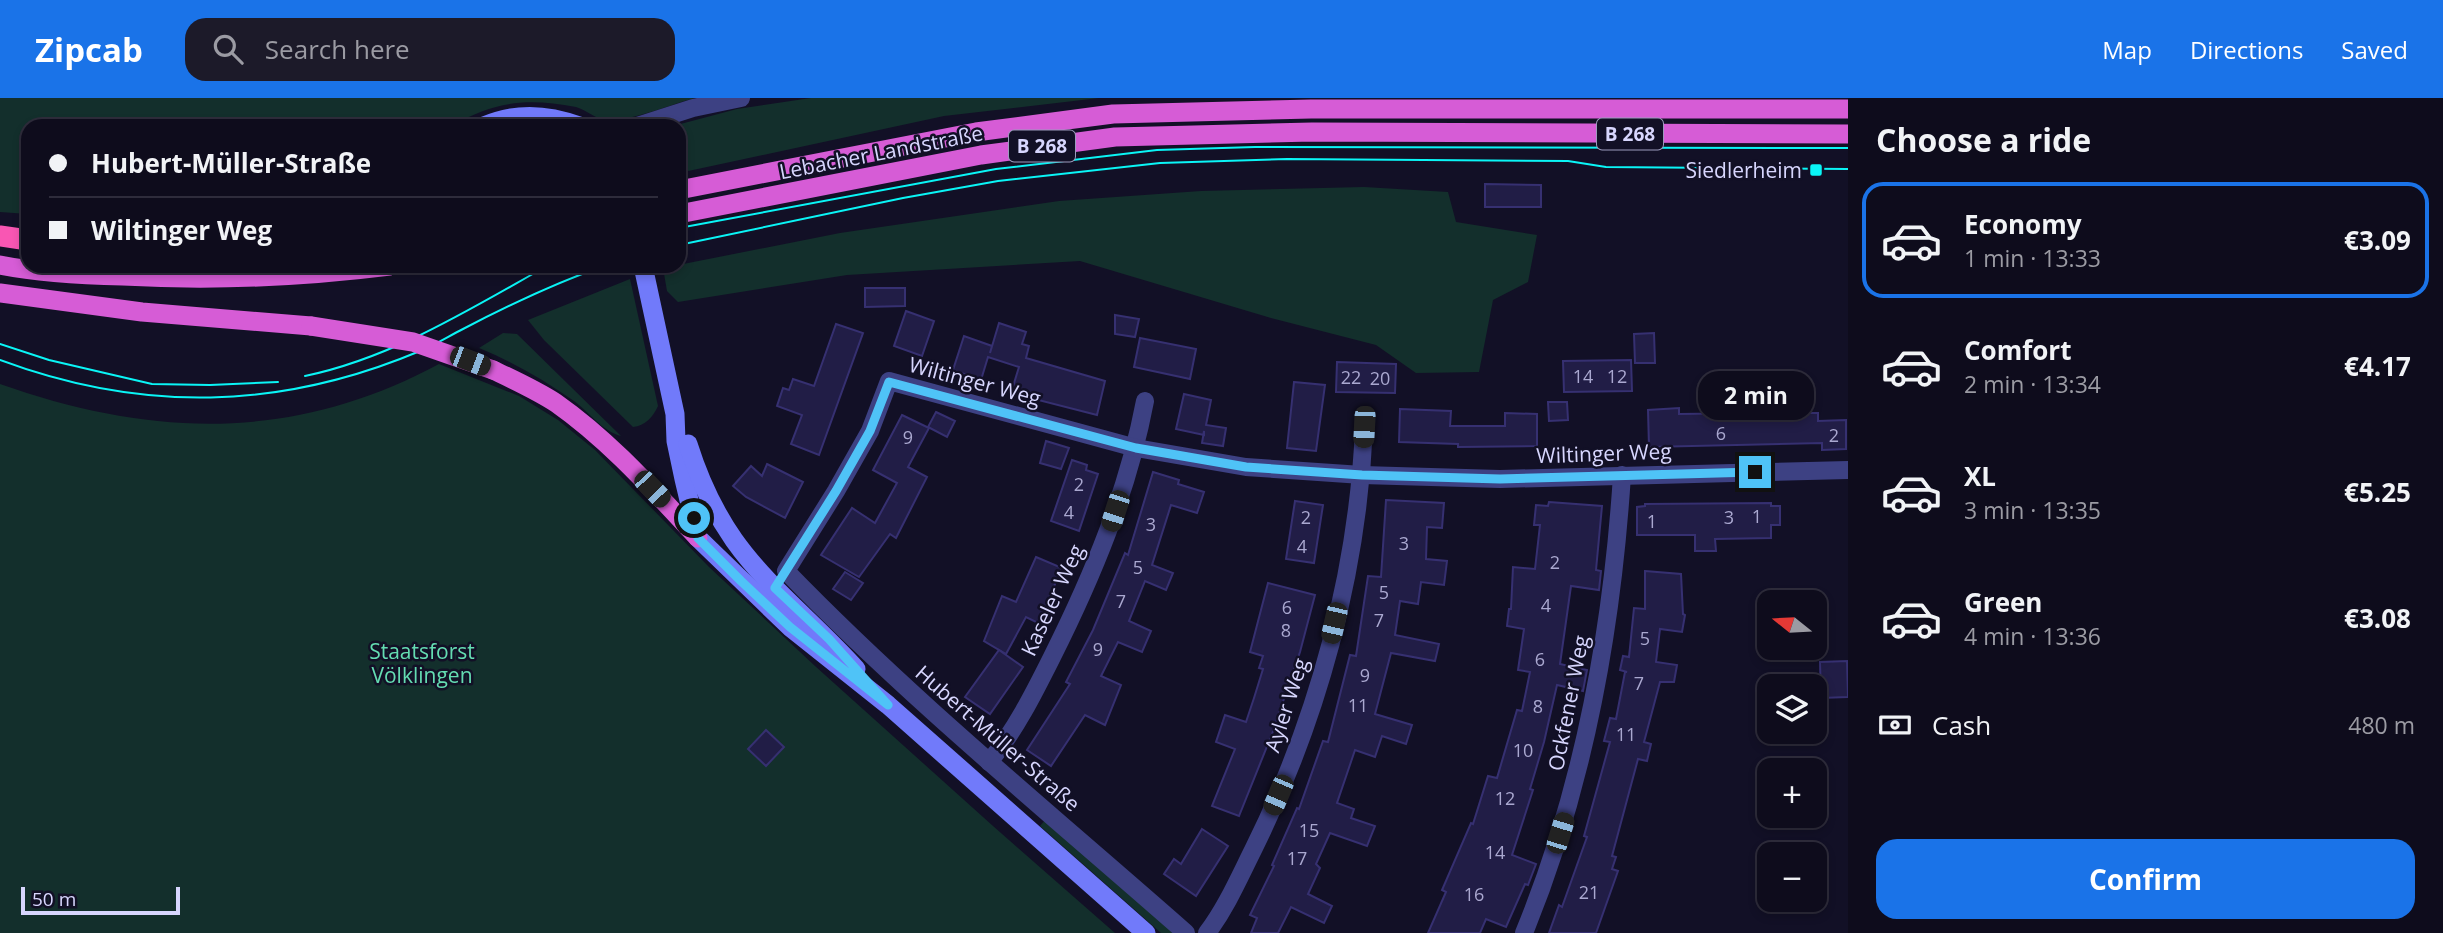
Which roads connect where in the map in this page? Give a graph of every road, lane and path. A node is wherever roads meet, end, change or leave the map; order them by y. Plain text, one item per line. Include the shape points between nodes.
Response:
1 (741, 98) edge
2 (1848, 109) edge
3 (503, 119) edge
4 (557, 119) edge
5 (658, 119) edge
6 (1848, 134) edge
7 (686, 189) edge
8 (686, 213) edge
9 (0, 236) edge
10 (21, 239) edge
11 (0, 265) edge
12 (21, 268) edge
13 (67, 273) edge
14 (310, 273) edge
15 (644, 273) edge
16 (0, 293) edge
17 (1145, 401) dead end
18 (675, 414) junction
19 (1364, 427) dead end
20 (1136, 448) junction
21 (1848, 470) edge
22 (1362, 475) junction
23 (1622, 475) junction
24 (698, 538) junction
25 (786, 571) junction
26 (775, 588) junction
27 (888, 705) junction
28 (989, 762) junction
29 (1146, 933) edge
30 (1185, 933) edge
31 (1207, 933) edge
32 (1524, 933) edge

1 - 5 street
2 - 7 highway, Lebacher Landstraße / B 268 via 1311,109 1112,114 976,132
3 - 4 main road via 531,115
6 - 8 highway, Lebacher Landstraße / B 268 via 1312,132 1115,137 981,155
9 - 10 highway
11 - 12 highway
13 - 14 highway via 205,278
15 - 18 main road
16 - 24 highway, bridge via 142,312 311,326 413,342 493,370 552,401 604,441
17 - 20 street
18 - 24 main road via 676,441
18 - 26 main road via 713,507
19 - 22 street
20 - 22 street, Wiltinger Weg via 1246,467
20 - 25 street, Wiltinger Weg via 889,382 870,431
20 - 28 street, Kaseler Weg via 1107,537 1070,620 1033,695
21 - 23 street, Wiltinger Weg
22 - 23 street, Wiltinger Weg via 1500,479
22 - 31 street, Ayler Weg via 1345,582 1299,745 1256,844 1221,915
23 - 32 street, Ockfener Weg via 1611,604 1595,698 1574,790
24 - 27 main road via 790,627
25 - 26 main road
25 - 28 street, Hubert-Müller-Straße
26 - 27 main road
27 - 29 main road
28 - 30 street, Hubert-Müller-Straße

